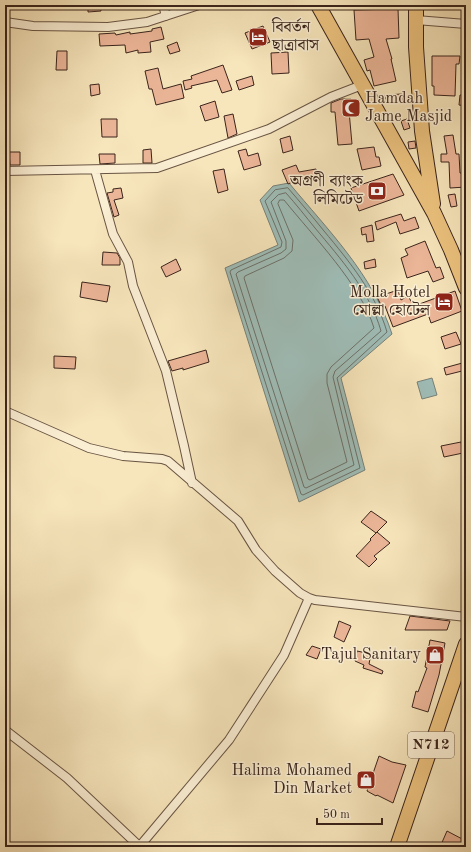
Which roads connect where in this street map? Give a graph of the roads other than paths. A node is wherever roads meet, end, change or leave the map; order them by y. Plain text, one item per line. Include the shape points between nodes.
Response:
1 (163, 5) edge
2 (199, 5) edge
3 (318, 5) edge
4 (416, 5) edge
5 (166, 16) junction
6 (416, 20) junction
7 (5, 22) edge
8 (466, 24) edge
9 (362, 85) junction
10 (95, 170) junction
11 (5, 171) edge
12 (434, 213) junction
13 (466, 288) edge
14 (5, 411) edge
15 (192, 483) junction
16 (309, 598) junction
17 (466, 617) edge
18 (466, 644) edge
19 (5, 730) edge
20 (139, 847) edge
21 (397, 847) edge

1 - 5 street
2 - 5 street
3 - 9 highway
4 - 6 highway
5 - 7 street via 147,22 108,28 33,26
6 - 8 street
6 - 12 highway via 422,131
9 - 10 street via 331,97 269,128 157,168
9 - 12 highway
10 - 11 street
10 - 15 street via 113,234 128,262 133,286 166,371
12 - 13 highway
14 - 15 street via 89,448 123,456 168,461
15 - 16 street via 238,521 256,550 275,572
16 - 17 street
16 - 20 street via 284,655 229,740
18 - 21 highway, N712
19 - 20 street via 67,778

